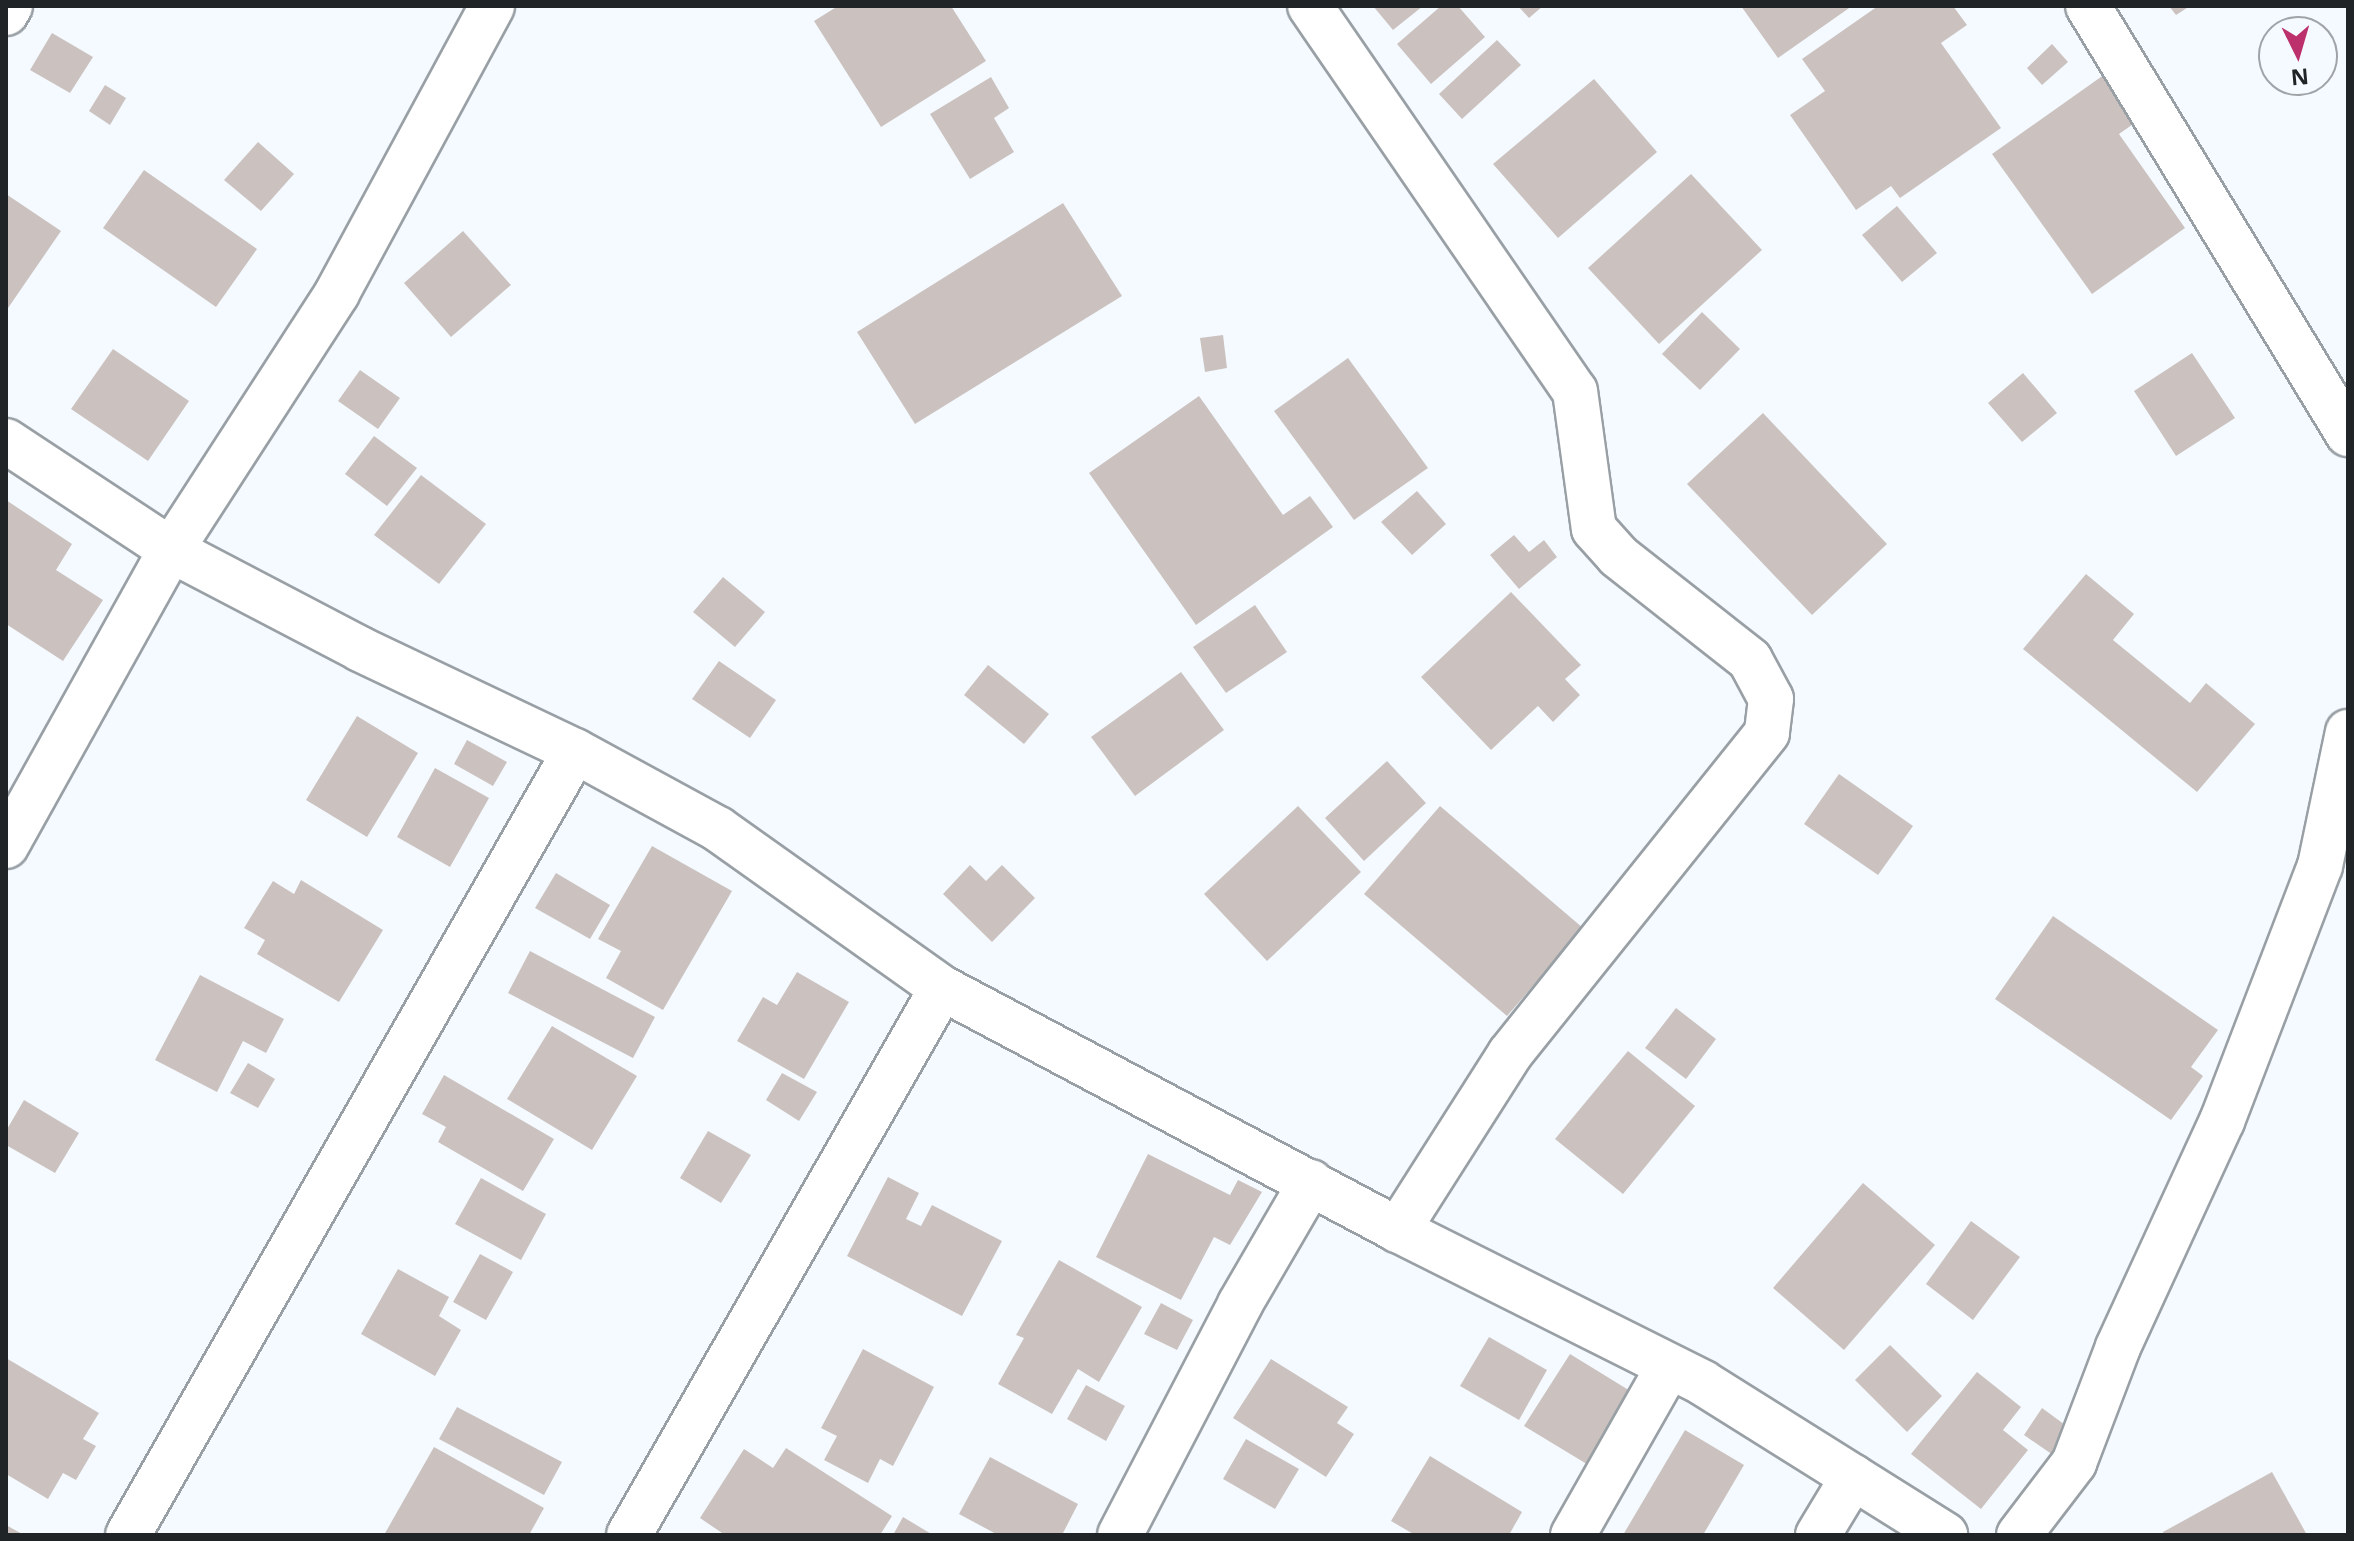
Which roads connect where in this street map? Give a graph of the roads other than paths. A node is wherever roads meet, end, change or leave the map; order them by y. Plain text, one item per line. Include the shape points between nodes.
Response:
1 (10, 6) edge
2 (492, 6) edge
3 (1310, 6) edge
4 (2088, 6) edge
5 (6, 13) edge
6 (2348, 434) edge
7 (6, 441) edge
8 (171, 550) junction
9 (2348, 732) edge
10 (575, 751) junction
11 (6, 846) edge
12 (942, 988) junction
13 (1311, 1182) junction
14 (1398, 1230) junction
15 (1669, 1366) junction
16 (1853, 1477) junction
17 (128, 1535) edge
18 (629, 1535) edge
19 (1120, 1535) edge
20 (1573, 1535) edge
21 (1818, 1535) edge
22 (1945, 1535) edge
23 (2019, 1535) edge

1 - 5 street
2 - 8 street via 337,293
3 - 14 street via 1575,391 1594,529 1618,556 1750,660 1771,699 1767,733 1510,1054
4 - 6 street
7 - 8 street
8 - 10 street via 360,649
8 - 11 street
9 - 23 street via 2320,866 2222,1121 2118,1347 2074,1463
10 - 12 street via 718,829
10 - 17 street
12 - 13 street
12 - 18 street
13 - 14 street
13 - 19 street via 1240,1304
14 - 15 street
15 - 16 street
15 - 20 street
16 - 21 street
16 - 22 street

